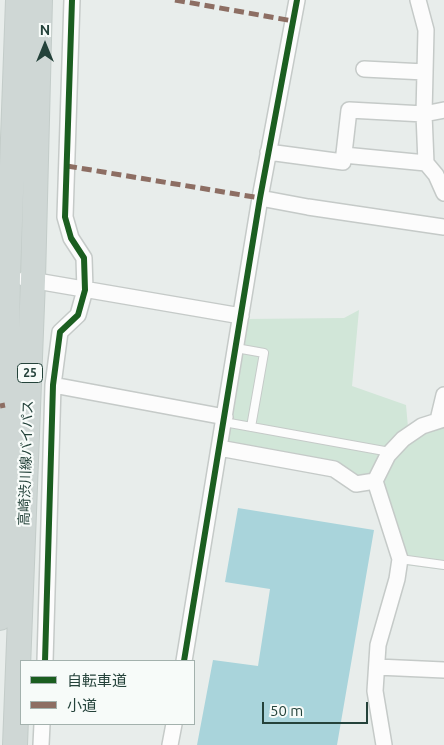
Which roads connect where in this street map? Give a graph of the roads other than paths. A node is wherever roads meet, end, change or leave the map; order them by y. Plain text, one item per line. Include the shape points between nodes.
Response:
1 (18, 0) edge
2 (40, 0) edge
3 (72, 0) edge
4 (297, 0) edge
5 (418, 0) edge
6 (364, 68) dead end
7 (425, 72) junction
8 (444, 110) edge
9 (424, 114) junction
10 (268, 152) junction
11 (344, 155) junction
12 (426, 163) junction
13 (444, 193) edge
14 (260, 198) junction
15 (444, 227) edge
16 (4, 276) edge
17 (33, 280) junction
18 (85, 290) junction
19 (241, 316) junction
20 (236, 348) junction
21 (53, 385) junction
22 (444, 395) edge
23 (224, 420) junction
24 (441, 420) edge
25 (251, 427) junction
26 (219, 448) junction
27 (390, 452) junction
28 (375, 481) junction
29 (400, 559) junction
30 (444, 565) edge
31 (0, 614) edge
32 (0, 618) edge
33 (45, 660) edge
34 (184, 660) edge
35 (377, 667) junction
36 (444, 670) edge
37 (42, 725) edge
38 (174, 725) edge
39 (15, 745) edge
40 (41, 745) edge
41 (170, 745) edge
42 (384, 745) edge

1 - 16 main road, 高崎渋川線バイパス / 25
2 - 17 main road, 高崎渋川線バイパス / 25
3 - 18 street via 65,217 71,238 84,258
4 - 10 street
5 - 7 street via 426,30
6 - 7 street
7 - 9 street
8 - 9 street
9 - 11 street via 349,110
9 - 12 street
10 - 11 street via 343,162
10 - 14 street
11 - 12 street
12 - 13 street
14 - 15 street
14 - 19 street
16 - 17 street
16 - 31 main road, 高崎渋川線バイパス / 25 via 3,574
17 - 18 street
17 - 39 main road, 高崎渋川線バイパス / 25
18 - 19 street
18 - 21 street via 78,315 60,332
19 - 20 street
20 - 23 street
20 - 25 lane via 264,353
21 - 23 street
21 - 33 street
22 - 24 street
23 - 25 lane
23 - 26 street
24 - 27 street via 422,426
25 - 27 lane
26 - 28 street via 334,469 356,484
26 - 34 street
27 - 28 street
28 - 29 street
29 - 30 lane
29 - 35 street via 378,645
31 - 32 main road, 高崎渋川線バイパス / 25
35 - 36 street
35 - 42 street via 375,692
37 - 40 street
38 - 41 street

